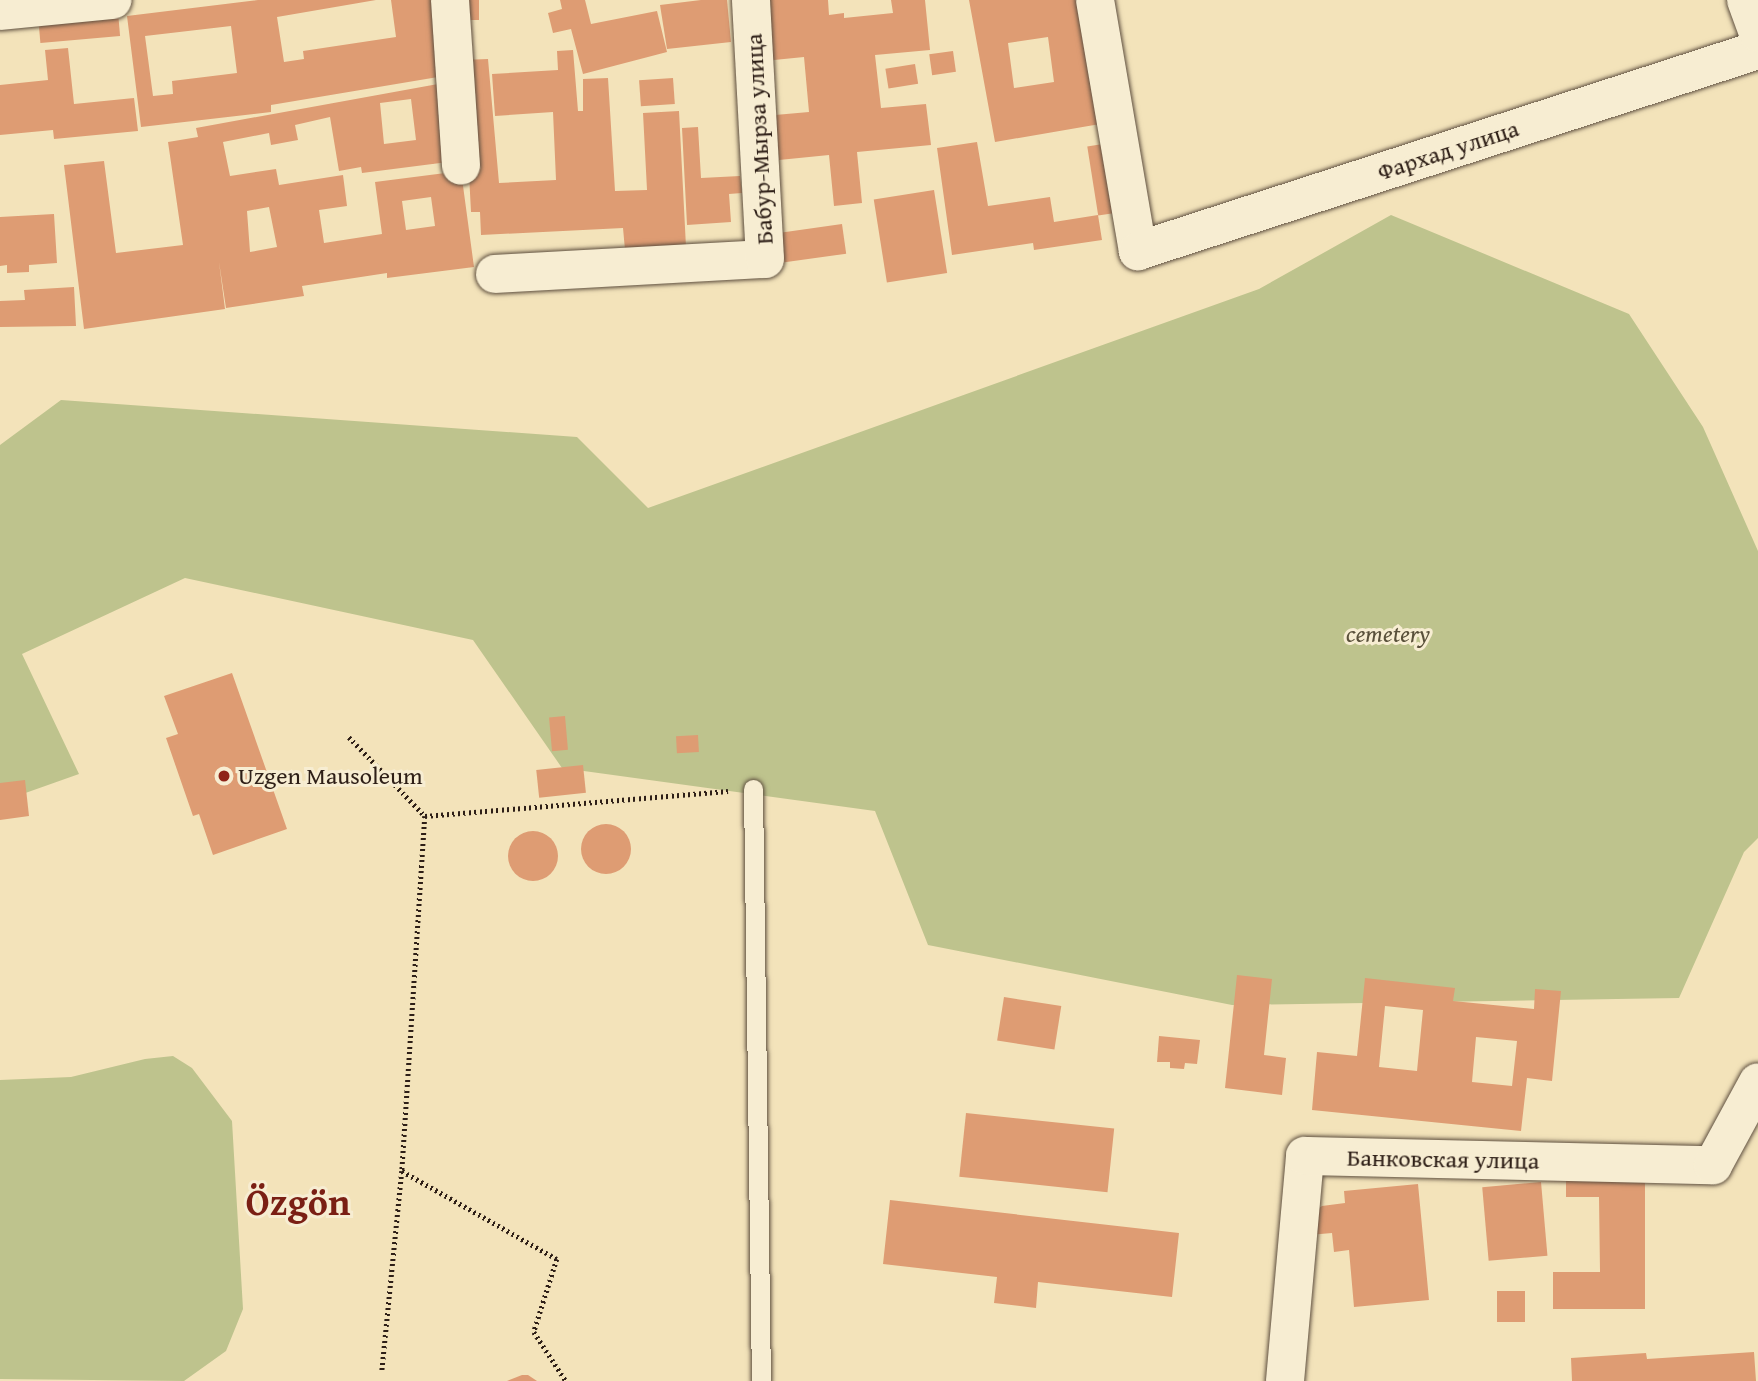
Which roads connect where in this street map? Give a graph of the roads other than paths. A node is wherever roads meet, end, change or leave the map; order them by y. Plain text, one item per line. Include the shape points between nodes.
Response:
1 (111, 0) edge
2 (450, 0) edge
3 (751, 0) edge
4 (1095, 0) edge
5 (1746, 0) edge
6 (0, 11) edge
7 (1758, 33) edge
8 (1758, 50) edge
9 (461, 166) dead end
10 (495, 274) dead end
11 (752, 789) road end
12 (1758, 1082) edge
13 (761, 1381) edge
14 (1285, 1381) edge

1 - 6 street
2 - 9 street
3 - 10 street, Бабур-Мырза улица via 765,259
4 - 8 street, Фархад улица via 1138,251
5 - 7 street
11 - 13 lane
12 - 14 street, Банковская улица via 1713,1165 1305,1156

